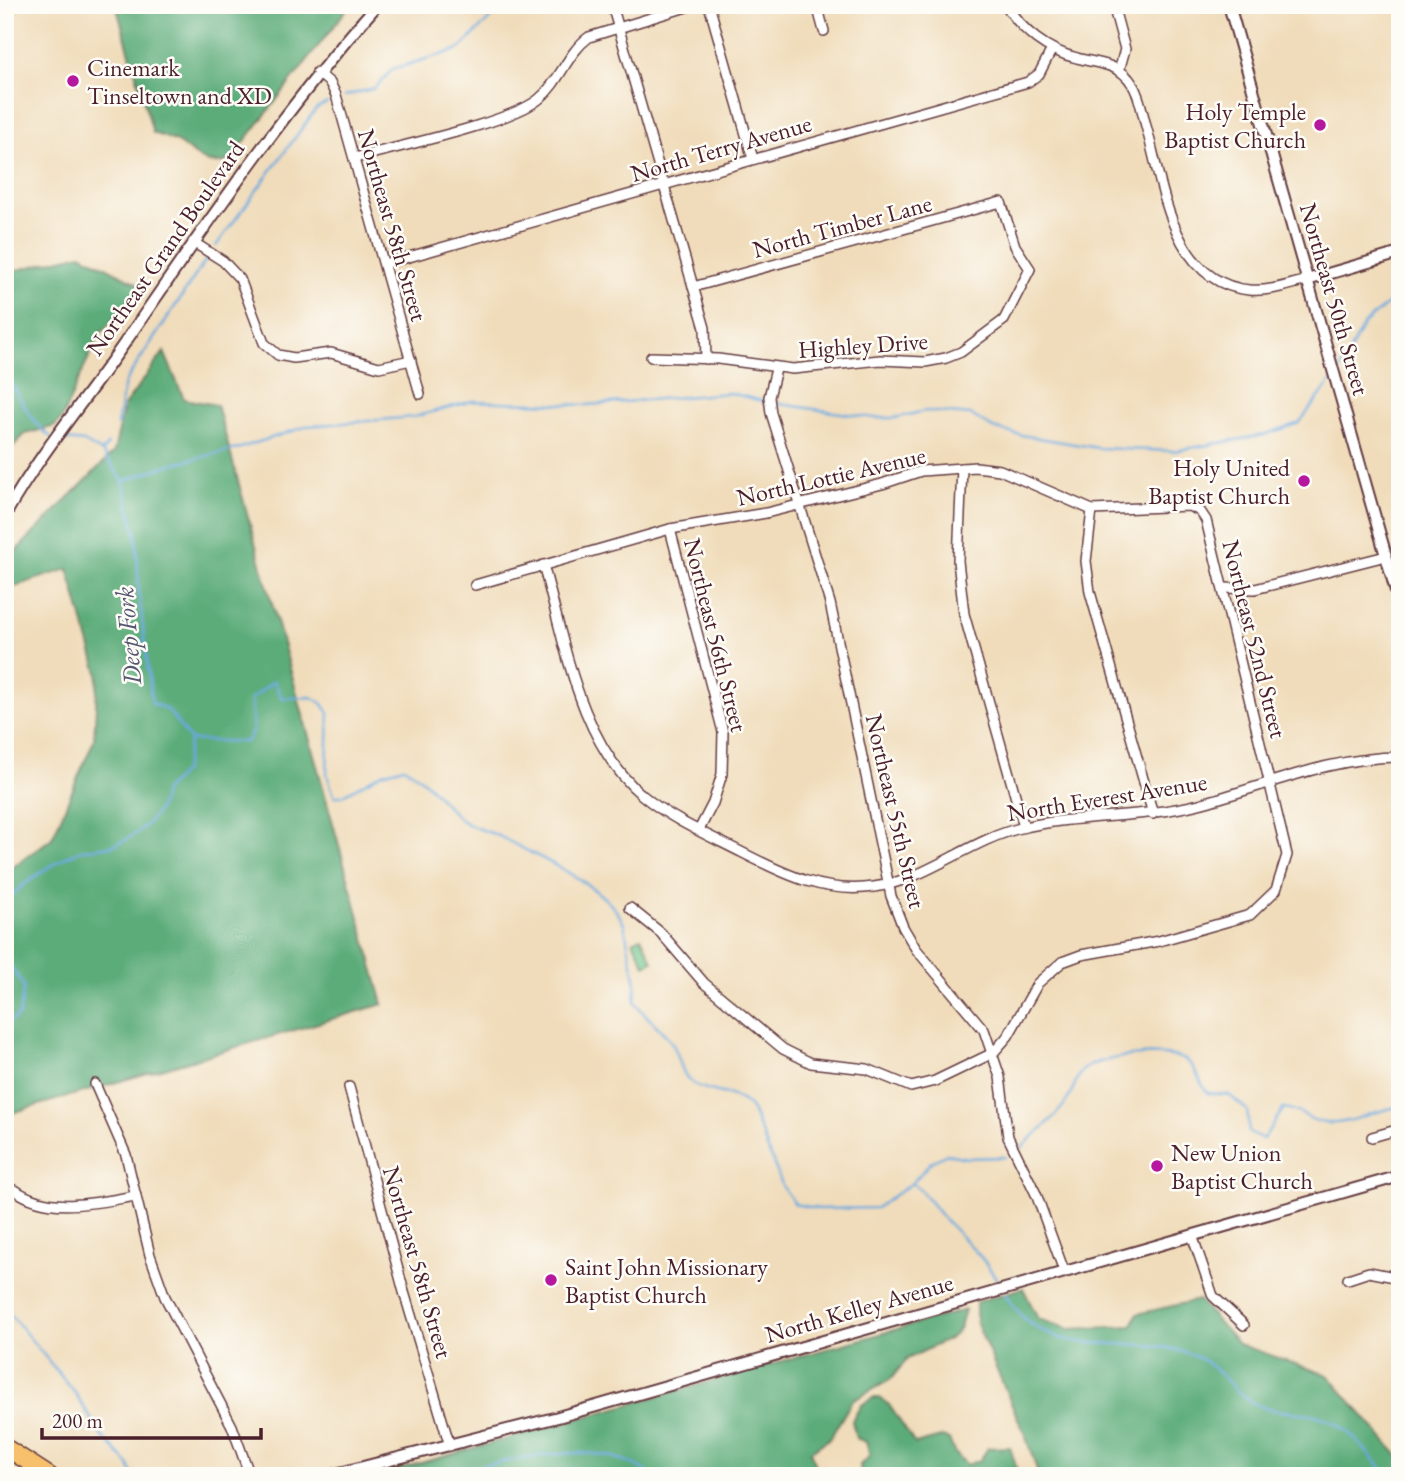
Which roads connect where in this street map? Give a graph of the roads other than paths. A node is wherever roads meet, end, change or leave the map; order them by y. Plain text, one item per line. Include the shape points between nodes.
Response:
1 (377, 5) edge
2 (612, 5) edge
3 (693, 5) edge
4 (709, 5) edge
5 (817, 5) edge
6 (1006, 5) edge
7 (1113, 5) edge
8 (1229, 5) edge
9 (618, 26) junction
10 (824, 31) dead end
11 (1052, 49) junction
12 (1119, 71) junction
13 (317, 72) junction
14 (355, 158) junction
15 (753, 159) junction
16 (663, 185) junction
17 (193, 242) junction
18 (1400, 253) edge
19 (384, 264) junction
20 (1030, 265) joint
21 (1307, 280) junction
22 (693, 286) junction
23 (651, 357) dead end
24 (706, 359) junction
25 (411, 360) junction
26 (776, 369) junction
27 (420, 394) dead end
28 (962, 468) junction
29 (21, 487) junction
30 (5, 503) edge
31 (800, 505) junction
32 (1195, 508) joint
33 (1091, 510) junction
34 (5, 515) edge
35 (670, 529) junction
36 (1386, 556) junction
37 (543, 565) junction
38 (475, 585) dead end
39 (1223, 588) junction
40 (1400, 605) edge
41 (1400, 757) edge
42 (1270, 783) junction
43 (1153, 814) junction
44 (1024, 827) junction
45 (699, 830) junction
46 (888, 884) junction
47 (630, 908) dead end
48 (993, 1053) junction
49 (94, 1084) dead end
50 (349, 1087) dead end
51 (1400, 1129) edge
52 (1372, 1137) dead end
53 (1400, 1176) edge
54 (15, 1190) dead end
55 (136, 1196) junction
56 (1192, 1235) junction
57 (1064, 1271) junction
58 (1400, 1278) edge
59 (1348, 1279) dead end
60 (1244, 1325) dead end
61 (450, 1446) junction
62 (5, 1447) edge
63 (50, 1476) edge
64 (250, 1476) edge
65 (328, 1476) edge

1 - 13 street, Northeast Grand Boulevard
2 - 9 street
3 - 9 street
4 - 15 street
5 - 10 street
6 - 11 street via 1028,33
7 - 12 street via 1125,49
8 - 21 street, Northeast 50th Street
9 - 14 street via 577,47 556,82 524,109
9 - 16 street
11 - 12 street
11 - 15 street, North Terry Avenue via 1039,74 1028,82
12 - 21 street via 1131,82 1176,229 1194,262 1214,279 1239,289 1271,289
13 - 14 street, Northeast 58th Street via 334,88
13 - 17 street, Northeast Grand Boulevard
14 - 19 street, Northeast 58th Street
15 - 16 street, North Terry Avenue
16 - 19 street, North Terry Avenue
16 - 22 street
17 - 25 street via 223,261 240,279 264,343 278,355 294,358 331,353 379,368
17 - 29 street, Northeast Grand Boulevard
18 - 21 street
19 - 25 street, Northeast 58th Street
20 - 22 street, North Timber Lane via 1015,246 1001,202
20 - 26 street, Highley Drive via 1029,277 1004,320 953,356 925,362 880,360
21 - 36 street, Northeast 50th Street
22 - 24 street via 705,328
23 - 24 street, Highley Drive
24 - 26 street, Highley Drive
25 - 27 street, Northeast 58th Street
26 - 31 street, Northeast 55th Street via 769,404
28 - 31 street, North Lottie Avenue via 920,471
28 - 33 street, North Lottie Avenue via 1000,470
28 - 44 street via 958,561 964,614
29 - 30 street, Northeast Grand Boulevard
29 - 34 street, Northeast Grand Boulevard
31 - 35 street, North Lottie Avenue
31 - 46 street, Northeast 55th Street via 836,625
32 - 33 street, North Lottie Avenue
32 - 39 street, Northeast 52nd Street via 1206,520
33 - 43 street via 1086,561 1090,592
35 - 37 street, North Lottie Avenue
35 - 45 street, Northeast 56th Street via 723,732 722,774
36 - 39 street via 1255,589
36 - 40 street, Northeast 50th Street
37 - 38 street, North Lottie Avenue
37 - 45 street, North Everest Avenue via 589,720 603,749 643,796
39 - 42 street, Northeast 52nd Street
41 - 42 street, North Everest Avenue via 1336,764
42 - 43 street, North Everest Avenue
42 - 48 street, Northeast 52nd Street via 1287,855 1282,879 1269,900 1240,919 1062,962 1038,983
43 - 44 street, North Everest Avenue
44 - 46 street, North Everest Avenue via 987,838
45 - 46 street, North Everest Avenue via 808,883 839,888
46 - 48 street, Northeast 55th Street via 909,939 976,1017
47 - 48 street via 661,933 705,984 801,1059 867,1069 911,1087 935,1081
48 - 57 street, Northeast 55th Street via 1003,1091 1007,1138 1036,1194
49 - 55 street via 127,1155
50 - 61 street, Northeast 58th Street
51 - 52 street
53 - 56 street, North Kelley Avenue
54 - 55 street via 48,1204 73,1206
55 - 64 street via 165,1297 232,1426
56 - 57 street, North Kelley Avenue
56 - 60 street via 1213,1296
57 - 61 street, North Kelley Avenue
58 - 59 street via 1369,1272
61 - 65 street, North Kelley Avenue
62 - 63 highway

